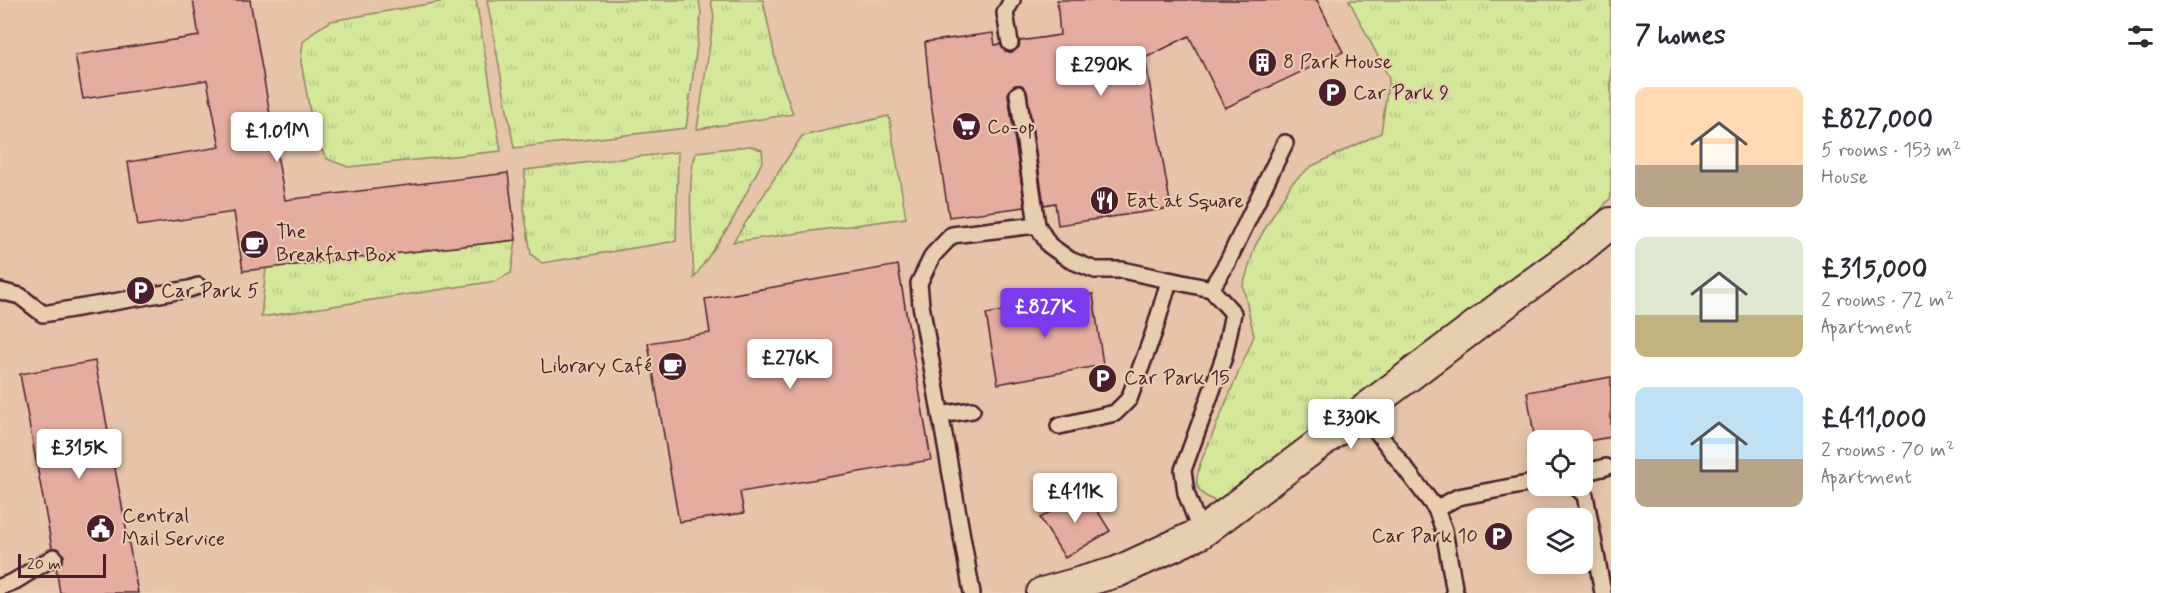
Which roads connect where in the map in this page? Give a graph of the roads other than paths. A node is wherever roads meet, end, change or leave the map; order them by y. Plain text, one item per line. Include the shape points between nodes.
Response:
1 (1012, 0) edge
2 (1010, 43) dead end
3 (1018, 94) dead end
4 (1285, 143) dead end
5 (1611, 223) edge
6 (1037, 225) junction
7 (1169, 281) junction
8 (198, 286) dead end
9 (1211, 289) junction
10 (0, 291) edge
11 (972, 410) dead end
12 (1362, 412) junction
13 (940, 415) junction
14 (1059, 426) dead end
15 (1606, 467) dead end
16 (1593, 470) edge
17 (1527, 484) edge
18 (1585, 496) edge
19 (1436, 509) junction
20 (1201, 533) junction
21 (54, 557) dead end
22 (0, 587) edge
23 (972, 593) edge
24 (1042, 593) edge
25 (1455, 593) edge
26 (1603, 593) edge

1 - 2 lane via 1005,14
3 - 6 lane
4 - 9 lane
5 - 12 street
6 - 7 lane via 1049,245 1070,260 1095,270 1122,270
6 - 13 lane via 952,235 933,255 919,283
7 - 9 lane
7 - 14 lane via 1129,399 1115,413
8 - 10 lane via 44,314 20,296
9 - 20 lane via 1233,313 1224,357 1183,470 1186,493
11 - 13 lane
12 - 19 lane
12 - 20 street
13 - 23 lane
15 - 16 lane
17 - 19 lane via 1458,496
18 - 26 lane
19 - 25 lane via 1444,530
20 - 24 street via 1117,572
21 - 22 lane

